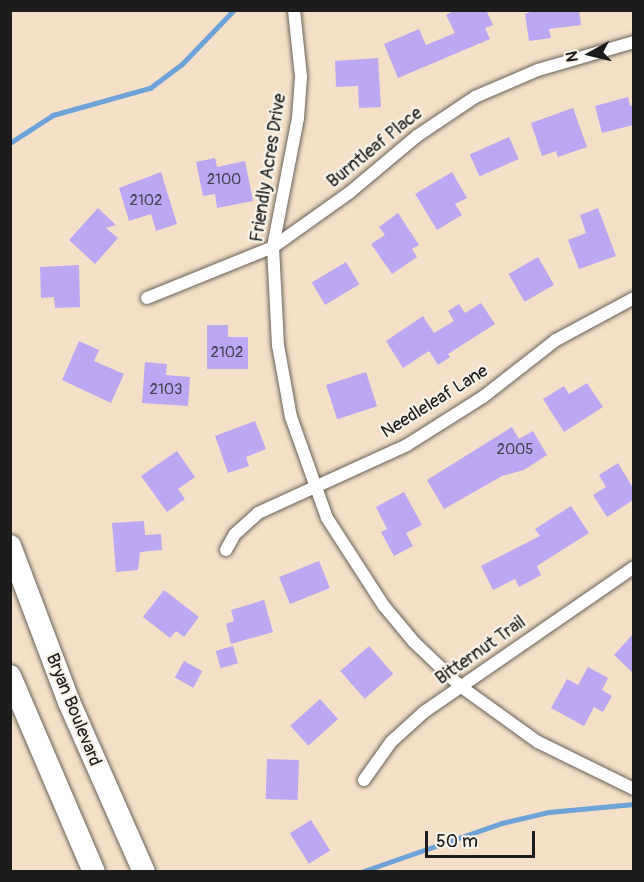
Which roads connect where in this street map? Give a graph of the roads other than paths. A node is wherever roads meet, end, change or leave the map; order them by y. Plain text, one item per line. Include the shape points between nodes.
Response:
1 (294, 10) edge
2 (633, 42) edge
3 (273, 247) junction
4 (147, 298) dead end
5 (633, 298) edge
6 (315, 486) junction
7 (10, 546) edge
8 (226, 550) dead end
9 (633, 567) edge
10 (10, 676) edge
11 (460, 686) junction
12 (364, 780) dead end
13 (633, 789) edge
14 (94, 872) edge
15 (144, 872) edge

1 - 3 street, Friendly Acres Drive via 301,77 298,118
2 - 3 street, Burntleaf Place via 538,70 475,97 417,136 349,193
3 - 4 street, Burntleaf Place
3 - 6 street, Friendly Acres Drive via 278,345 291,417
5 - 6 street, Needleleaf Lane via 556,340 483,397 407,445
6 - 8 street, Needleleaf Lane via 258,513 235,534
6 - 11 street, Friendly Acres Drive via 332,526 384,606 414,642
7 - 15 highway, Bryan Boulevard via 69,702
9 - 11 street, Bitternut Trail
10 - 14 highway
11 - 12 street, Bitternut Trail via 391,742
11 - 13 street, Friendly Acres Drive via 538,742

